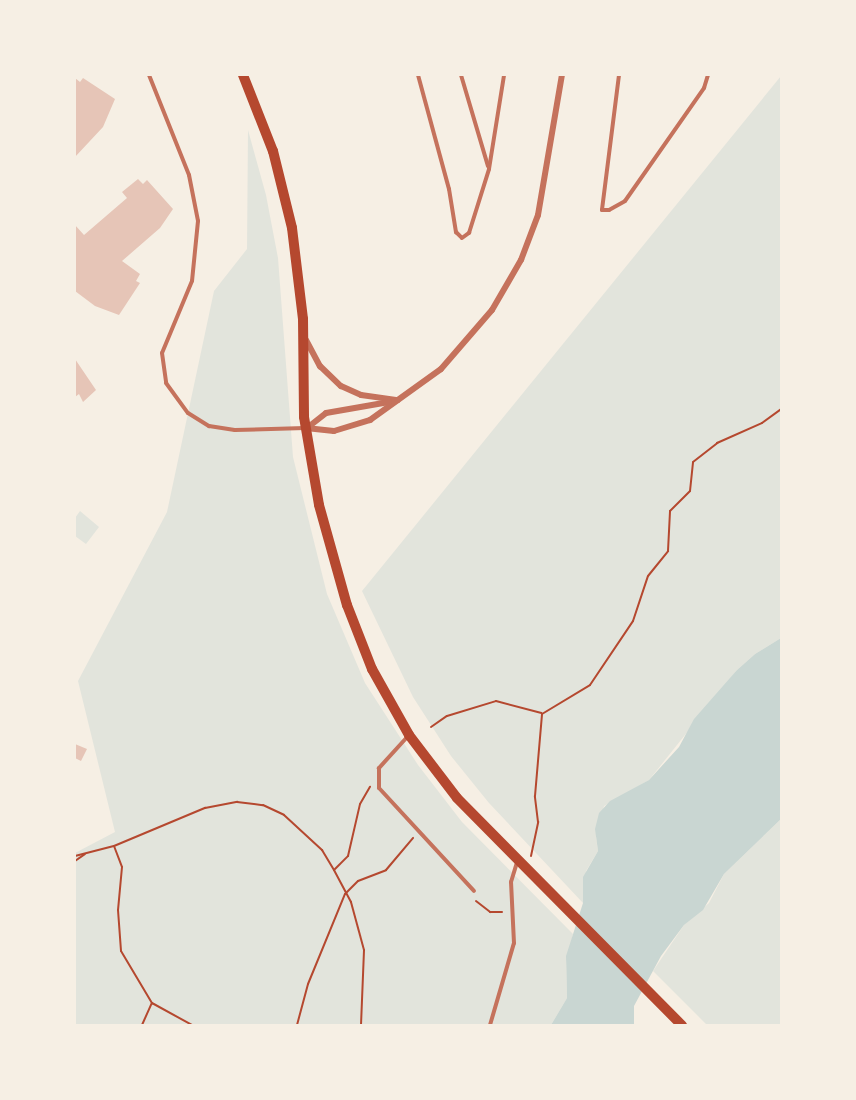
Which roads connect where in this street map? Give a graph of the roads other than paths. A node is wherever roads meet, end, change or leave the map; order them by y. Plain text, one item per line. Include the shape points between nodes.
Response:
1 (150, 75) edge
2 (243, 75) edge
3 (418, 75) edge
4 (461, 75) edge
5 (504, 75) edge
6 (562, 75) edge
7 (619, 75) edge
8 (708, 75) edge
9 (489, 169) junction
10 (303, 333) junction
11 (399, 400) junction
12 (306, 428) junction
13 (409, 735) junction
14 (522, 864) junction
15 (474, 891) road end
16 (490, 1025) edge
17 (682, 1025) edge

1 - 12 lane via 189,175 198,221 192,281 162,353 166,383 188,413 209,426 236,430
2 - 10 main road via 270,143 288,207
3 - 9 lane via 449,189 456,232 462,238 469,233
4 - 9 lane
5 - 9 lane
6 - 11 street via 541,201 516,270 499,301 464,346
7 - 8 lane via 602,210 625,201 704,88
10 - 11 street via 315,358 335,383 361,395
10 - 12 main road
11 - 12 street via 332,411
11 - 12 street via 358,426 327,431
12 - 13 main road via 319,505 347,605 372,669
13 - 14 main road via 457,798
13 - 15 lane via 382,763 377,783 385,798
14 - 16 lane via 512,876 514,943
14 - 17 main road

